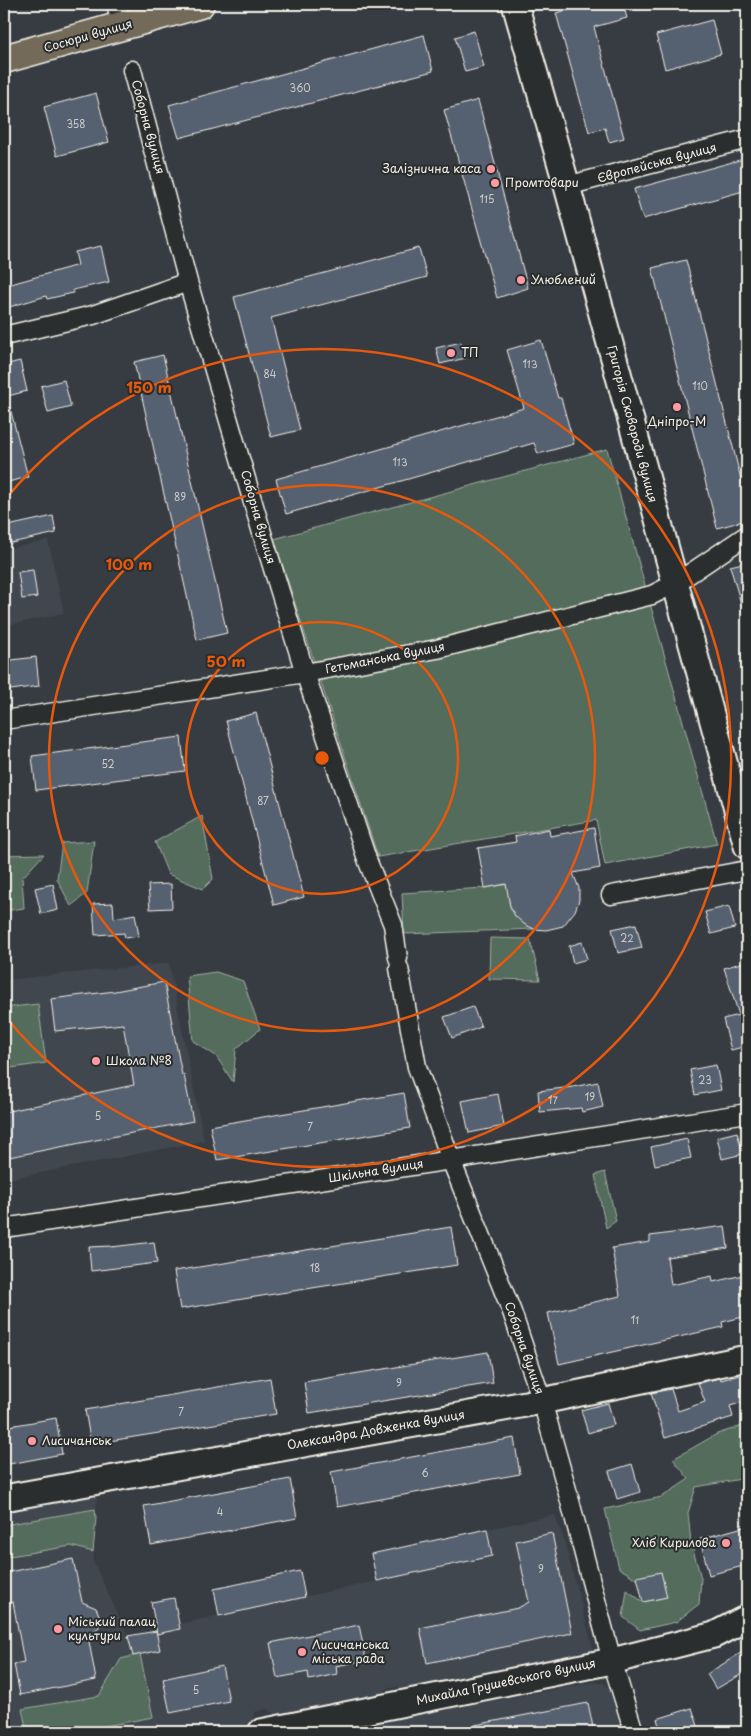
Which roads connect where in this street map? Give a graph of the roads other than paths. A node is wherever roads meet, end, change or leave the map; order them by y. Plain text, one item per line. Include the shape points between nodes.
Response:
1 (200, 4) edge
2 (515, 4) edge
3 (119, 15) edge
4 (4, 59) edge
5 (132, 70) dead end
6 (747, 139) edge
7 (568, 186) junction
8 (188, 282) junction
9 (4, 336) edge
10 (747, 535) edge
11 (676, 584) junction
12 (305, 673) junction
13 (4, 720) edge
14 (747, 846) edge
15 (747, 870) edge
16 (611, 895) dead end
17 (747, 1113) edge
18 (451, 1160) junction
19 (4, 1228) edge
20 (747, 1358) edge
21 (542, 1401) junction
22 (4, 1498) edge
23 (747, 1618) edge
24 (612, 1661) junction
25 (261, 1732) edge
26 (634, 1732) edge

1 - 3 main road, Сосюри вулиця
2 - 7 street, Григорія Сковороди вулиця
3 - 4 main road, Сосюри вулиця
5 - 8 street, Соборна вулиця
6 - 7 street, Європейська вулиця
7 - 11 street, Григорія Сковороди вулиця
8 - 9 street via 93,315
8 - 12 street, Соборна вулиця
10 - 11 street, Гетьманська вулиця
11 - 12 street, Гетьманська вулиця via 652,595 438,649
11 - 14 street, Григорія Сковороди вулиця
12 - 13 street, Гетьманська вулиця
12 - 18 street, Соборна вулиця via 368,862 393,925 418,1067
15 - 16 street
17 - 18 street, Шкільна вулиця
18 - 19 street, Шкільна вулиця
18 - 21 street, Соборна вулиця via 512,1312
20 - 21 street, Олександра Довженка вулиця
21 - 22 street, Олександра Довженка вулиця
21 - 24 street, Соборна вулиця
23 - 24 street, Михайла Грушевського вулиця via 714,1635
24 - 25 street, Михайла Грушевського вулиця
24 - 26 street, Соборна вулиця

